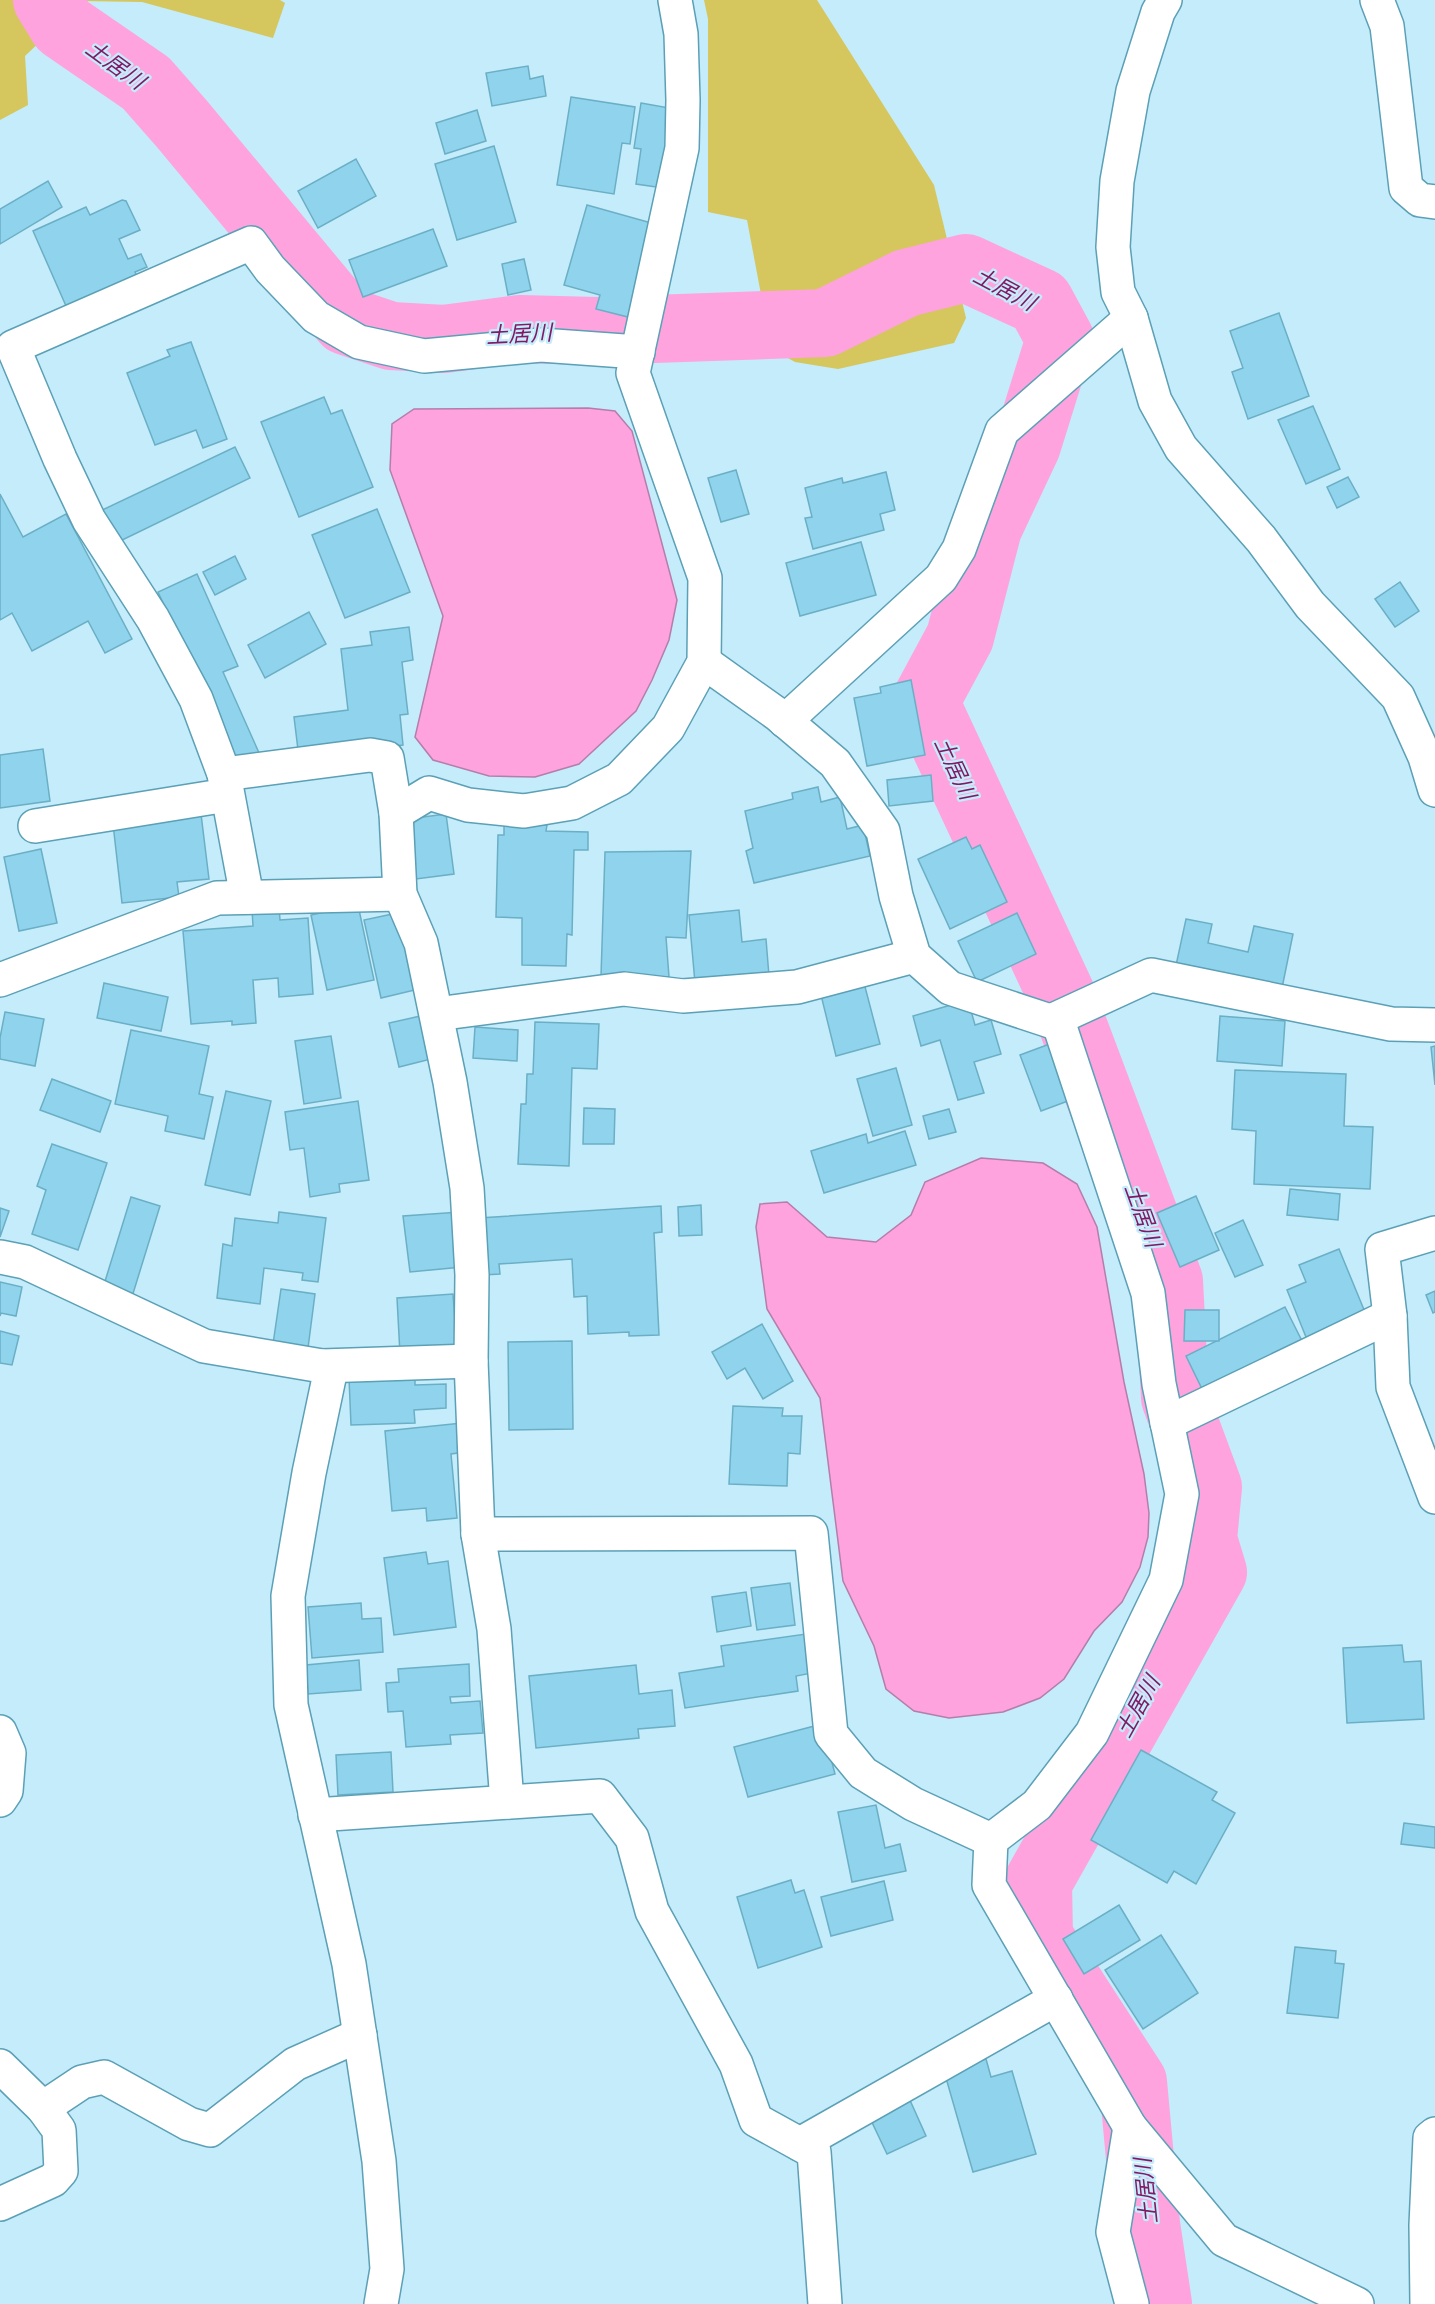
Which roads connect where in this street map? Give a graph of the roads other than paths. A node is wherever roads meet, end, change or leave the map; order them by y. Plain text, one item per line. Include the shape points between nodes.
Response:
1 (675, 0) edge
2 (1165, 0) edge
3 (1377, 0) edge
4 (1435, 202) edge
5 (1131, 318) junction
6 (7, 337) edge
7 (638, 352) junction
8 (704, 662) junction
9 (785, 721) junction
10 (226, 784) junction
11 (1435, 790) edge
12 (396, 813) junction
13 (35, 826) dead end
14 (400, 894) junction
15 (247, 897) junction
16 (914, 956) junction
17 (0, 980) edge
18 (437, 1014) junction
19 (1052, 1021) junction
20 (1435, 1024) edge
21 (1435, 1233) edge
22 (0, 1257) edge
23 (1390, 1316) junction
24 (471, 1361) junction
25 (322, 1366) junction
26 (1168, 1423) junction
27 (1435, 1497) edge
28 (477, 1534) junction
29 (0, 1732) edge
30 (0, 1800) edge
31 (507, 1802) junction
32 (315, 1815) junction
33 (991, 1840) junction
34 (1056, 1999) junction
35 (360, 2035) junction
36 (0, 2066) edge
37 (43, 2108) junction
38 (1130, 2127) junction
39 (1435, 2133) edge
40 (800, 2144) junction
41 (0, 2204) edge
42 (381, 2304) edge
43 (825, 2304) edge
44 (1132, 2304) edge
45 (1357, 2304) edge
46 (1427, 2304) edge

1 - 7 street via 681,34 682,148
2 - 5 street via 1133,92 1117,180 1113,248 1118,292
3 - 4 street via 1387,26 1406,189 1420,200
5 - 9 street via 1002,431 959,549 942,578
5 - 11 street via 1155,401 1181,448 1261,540 1310,605 1398,697 1425,756
6 - 7 street via 251,243 316,317 359,342 424,356 541,345
6 - 10 street via 89,520 153,619 196,699
7 - 8 street via 633,372 705,578
8 - 9 street
8 - 12 street via 668,728 620,779 572,802 524,811 468,805 429,793
9 - 16 street via 835,763 883,831 896,896
10 - 12 street via 370,755 387,758
10 - 13 street
10 - 15 street
12 - 14 street
14 - 15 street
14 - 18 street via 421,942
15 - 17 street via 217,898
16 - 18 street via 797,987 683,996 624,989
16 - 19 street via 950,988
18 - 24 street via 467,1188
19 - 20 street via 1150,975 1391,1024
19 - 26 street via 1059,1024 1148,1293
21 - 23 street via 1382,1249
22 - 25 street via 25,1262 204,1346
23 - 26 street
23 - 27 street via 1393,1387
24 - 25 street
24 - 28 street
25 - 32 street via 329,1378 288,1596 291,1705
26 - 33 street via 1182,1494 1166,1580 1092,1733 1037,1805
28 - 31 street via 494,1629
28 - 33 street via 811,1533 831,1734 863,1773 913,1804
29 - 30 street via 9,1753 6,1791
31 - 32 street
31 - 40 street via 600,1796 632,1838 652,1911 736,2064 756,2120
32 - 35 street via 349,1964
33 - 34 street via 989,1885
34 - 38 street
34 - 40 street
35 - 37 street via 295,2064 210,2130 189,2124 104,2077 81,2082
35 - 42 street via 379,2161 387,2269
36 - 37 street
37 - 41 street via 59,2130 61,2172 53,2180
38 - 44 street via 1113,2232
38 - 45 street via 1224,2240
39 - 46 street via 1430,2138
40 - 43 street via 814,2152

